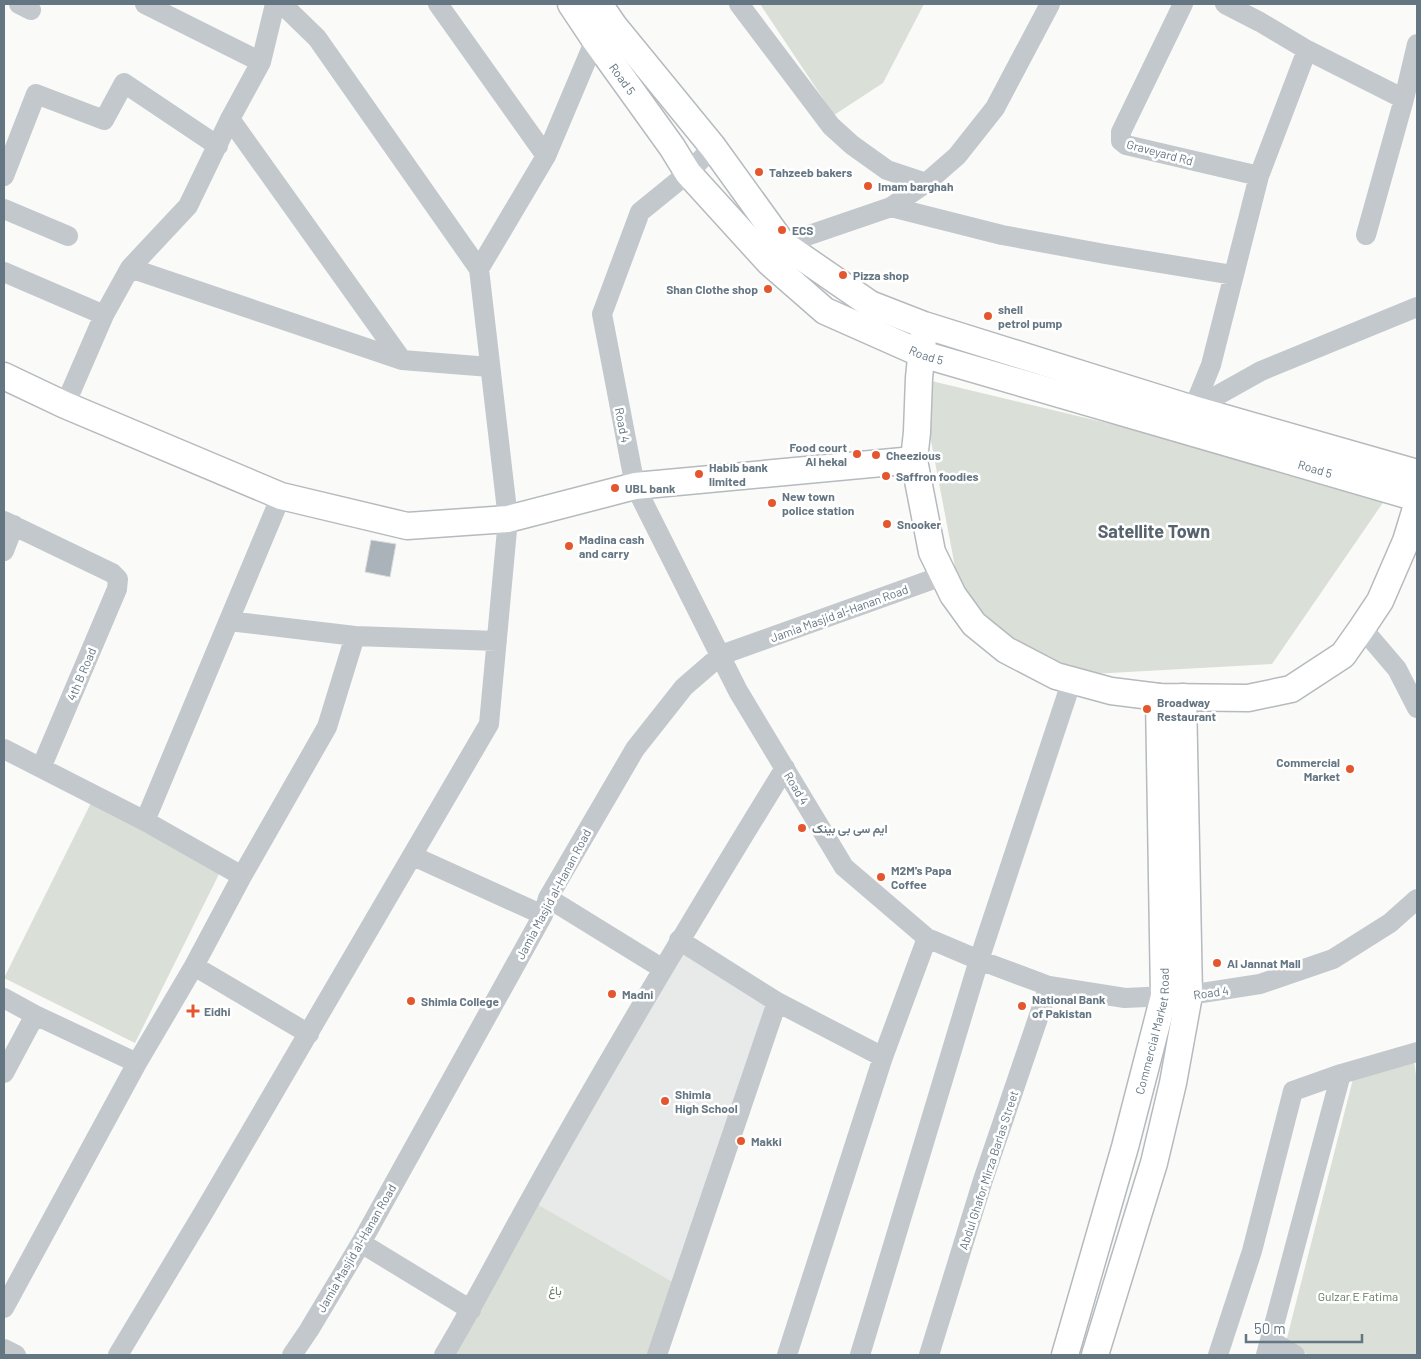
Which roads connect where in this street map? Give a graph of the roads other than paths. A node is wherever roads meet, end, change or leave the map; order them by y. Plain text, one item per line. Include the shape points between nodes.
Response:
1 (145, 4) edge
2 (275, 4) edge
3 (282, 4) edge
4 (438, 4) edge
5 (571, 4) edge
6 (599, 4) edge
7 (739, 4) edge
8 (1050, 4) edge
9 (1183, 4) edge
10 (1225, 4) edge
11 (605, 33) junction
12 (1417, 44) edge
13 (1307, 50) junction
14 (261, 62) junction
15 (1404, 99) junction
16 (230, 120) junction
17 (218, 146) junction
18 (713, 146) junction
19 (546, 156) junction
20 (688, 173) junction
21 (4, 176) edge
22 (1259, 176) junction
23 (926, 183) junction
24 (891, 207) junction
25 (4, 209) edge
26 (1366, 235) dead end
27 (68, 236) dead end
28 (783, 244) junction
29 (130, 268) junction
30 (479, 268) junction
31 (4, 272) edge
32 (1233, 275) junction
33 (1417, 307) edge
34 (104, 315) junction
35 (924, 325) junction
36 (922, 354) junction
37 (402, 360) junction
38 (490, 367) junction
39 (4, 376) edge
40 (65, 405) junction
41 (1193, 409) junction
42 (914, 460) junction
43 (1417, 473) edge
44 (635, 486) junction
45 (281, 496) junction
46 (1417, 498) edge
47 (1417, 505) edge
48 (508, 519) junction
49 (9, 523) edge
50 (4, 551) edge
51 (942, 576) junction
52 (229, 621) junction
53 (1362, 628) junction
54 (355, 636) junction
55 (497, 642) junction
56 (721, 656) junction
57 (1072, 680) junction
58 (1171, 697) junction
59 (1417, 708) edge
60 (4, 749) edge
61 (41, 768) junction
62 (785, 768) junction
63 (145, 821) junction
64 (413, 856) junction
65 (242, 876) junction
66 (1417, 899) edge
67 (546, 906) junction
68 (927, 938) junction
69 (679, 940) junction
70 (979, 960) junction
71 (194, 966) junction
72 (663, 969) junction
73 (1049, 986) junction
74 (1177, 996) junction
75 (4, 998) edge
76 (777, 1002) junction
77 (35, 1015) junction
78 (308, 1034) junction
79 (1417, 1052) edge
80 (883, 1057) junction
81 (137, 1063) junction
82 (4, 1073) edge
83 (1341, 1074) junction
84 (361, 1243) junction
85 (4, 1308) edge
86 (471, 1310) junction
87 (1268, 1348) edge
88 (4, 1349) edge
89 (16, 1355) edge
90 (118, 1355) edge
91 (292, 1355) edge
92 (444, 1355) edge
93 (657, 1355) edge
94 (787, 1355) edge
95 (860, 1355) edge
96 (929, 1355) edge
97 (1065, 1355) edge
98 (1095, 1355) edge
99 (1218, 1355) edge
100 (1294, 1355) edge

1 - 14 street
2 - 14 street
3 - 30 street via 317,38
4 - 19 street
5 - 11 main road, Road 5
6 - 11 main road, Road 5
7 - 23 street via 831,126 887,170
8 - 23 street via 995,108 957,156
9 - 22 street, Graveyard Rd via 1121,132 1120,141 1126,146
10 - 13 street
11 - 18 main road, Road 5
11 - 19 street
11 - 20 main road, Road 5
12 - 15 street
13 - 15 street
13 - 22 street
14 - 16 street
15 - 26 street
16 - 17 street
16 - 37 street
17 - 21 street via 124,83 104,120 36,94
17 - 29 street via 188,206
18 - 20 street, Road 4
18 - 28 main road, Road 5
19 - 30 street
20 - 36 main road, Road 5 via 769,262 825,311
20 - 44 street, Road 4 via 640,212 602,314
22 - 32 street
23 - 24 street
24 - 28 street
24 - 32 street via 1002,235
25 - 27 street
28 - 35 main road, Road 5 via 870,304
29 - 34 street
29 - 37 street
30 - 38 street
31 - 34 street
32 - 41 street via 1211,364
33 - 41 street via 1261,371
34 - 40 street
35 - 36 main road
35 - 41 main road, Road 5
36 - 42 main road
36 - 46 main road, Road 5
37 - 38 street
38 - 48 street
39 - 40 main road
40 - 45 main road
41 - 43 main road, Road 5
42 - 44 main road
42 - 51 main road via 932,552
44 - 48 main road
44 - 56 street, Road 4
45 - 48 main road via 407,526
45 - 52 street
47 - 53 main road via 1406,541 1380,601
48 - 55 street
49 - 50 street
49 - 61 street, 4th B Road via 112,573 118,579
51 - 56 street, Jamia Masjid al-Hanan Road
51 - 57 main road via 974,624 1006,650 1056,676
52 - 54 street
52 - 63 street
53 - 58 main road via 1343,655 1292,688 1248,698
53 - 59 street via 1397,669
54 - 55 street
54 - 65 street via 326,727
55 - 64 street via 489,724
56 - 62 street, Road 4 via 738,691
56 - 67 street, Jamia Masjid al-Hanan Road via 684,687 634,749
57 - 58 main road via 1112,691
57 - 70 street
58 - 74 main road, Commercial Market Road
60 - 61 street
61 - 63 street
62 - 68 street, Road 4 via 844,866
62 - 69 street
63 - 65 street
64 - 67 street
64 - 78 street
65 - 71 street
66 - 74 street, Road 4 via 1390,923 1334,959 1260,984
67 - 72 street
67 - 84 street, Jamia Masjid al-Hanan Road
68 - 70 street, Road 4
68 - 80 street
69 - 72 street
69 - 76 street
70 - 73 street, Road 4
70 - 95 street
71 - 78 street
71 - 81 street
72 - 86 street via 530,1200
73 - 74 street, Road 4 via 1126,998
73 - 96 street, Abdul Ghafor Mirza Barlas Street
74 - 97 main road, Commercial Market Road via 1125,1148
74 - 98 main road, Commercial Market Road via 1173,1083 1154,1163
75 - 77 street
76 - 80 street
76 - 93 street
77 - 81 street
77 - 82 street
78 - 90 street
79 - 83 street
80 - 94 street
81 - 85 street
83 - 87 street
83 - 99 street via 1293,1091 1252,1251
84 - 86 street
84 - 91 street, Jamia Masjid al-Hanan Road
86 - 92 street
87 - 100 street
88 - 89 street

